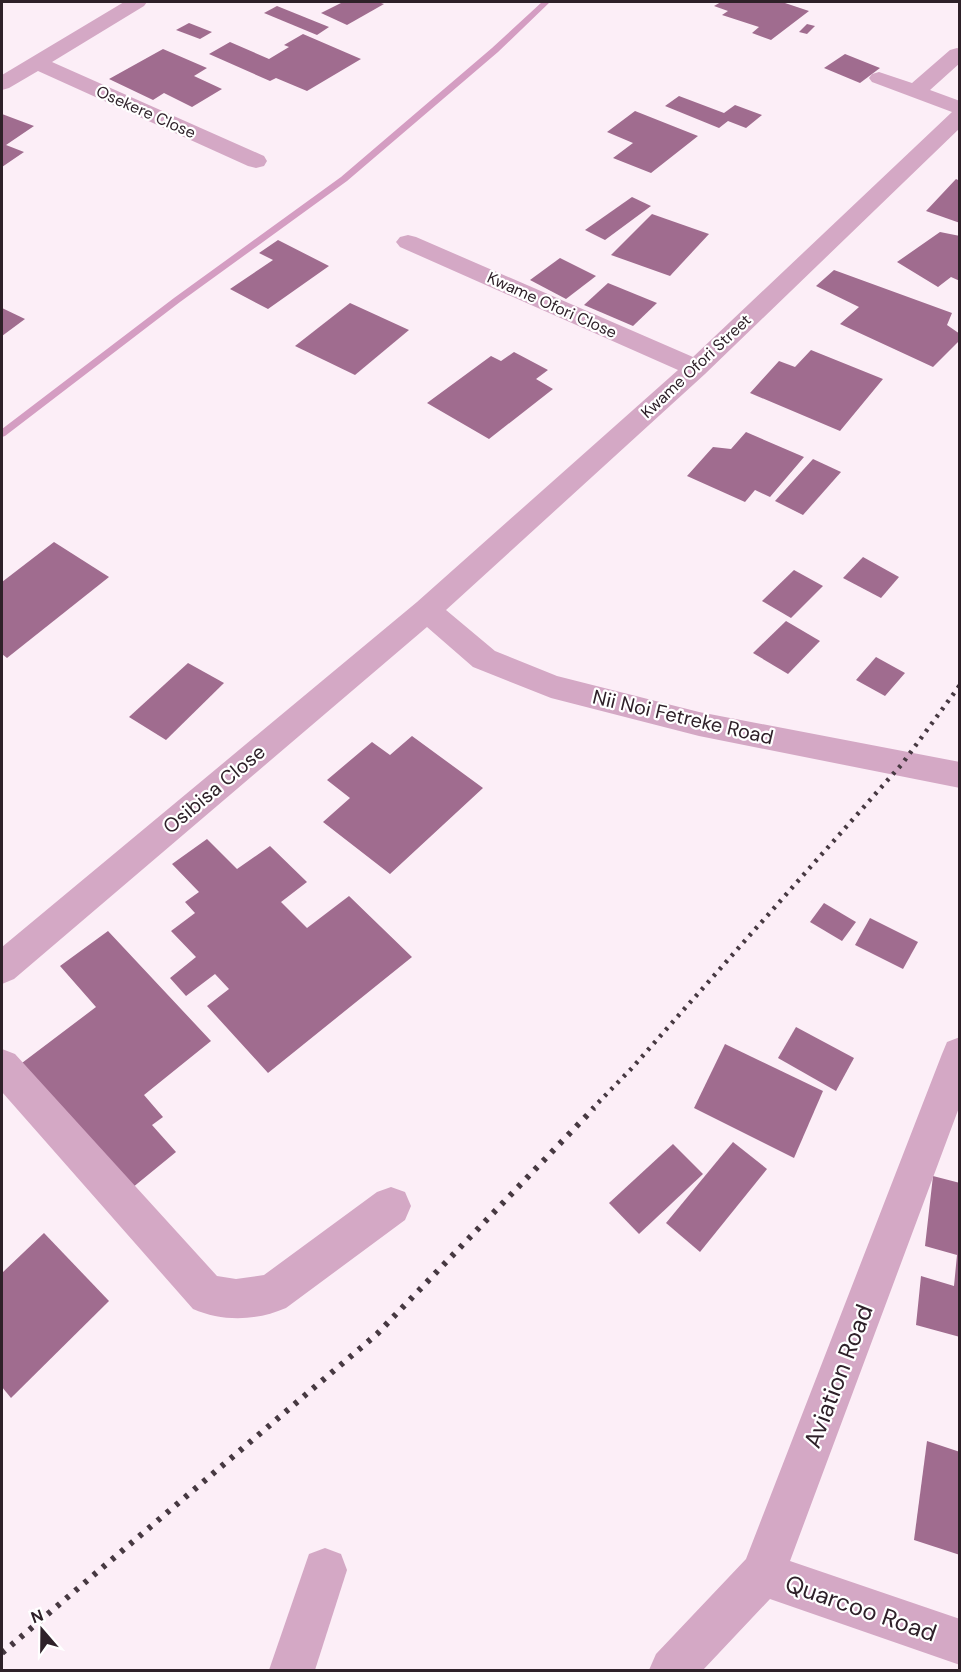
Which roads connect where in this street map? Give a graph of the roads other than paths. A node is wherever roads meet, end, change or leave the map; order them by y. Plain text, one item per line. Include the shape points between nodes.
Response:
1 (137, 2) edge
2 (957, 54) dead end
3 (37, 63) junction
4 (879, 78) dead end
5 (2, 84) edge
6 (916, 91) junction
7 (960, 108) edge
8 (960, 116) edge
9 (256, 161) dead end
10 (408, 242) dead end
11 (696, 368) junction
12 (427, 610) junction
13 (960, 775) edge
14 (2, 968) edge
15 (960, 1054) edge
16 (2, 1066) edge
17 (392, 1206) dead end
18 (325, 1570) dead end
19 (764, 1574) junction
20 (960, 1642) edge
21 (292, 1671) edge
22 (672, 1671) edge

1 - 3 street
2 - 6 street
3 - 5 street
3 - 9 street, Osekere Close
4 - 6 street
6 - 7 street
8 - 11 street, Kwame Ofori Street
10 - 11 street, Kwame Ofori Close
11 - 12 street, Kwame Ofori Street
12 - 13 street, Nii Noi Fetreke Road via 484,658 551,686 699,724
12 - 14 street, Osibisa Close
15 - 19 street, Aviation Road
16 - 17 street via 207,1294 236,1299 272,1294
18 - 21 street
19 - 20 street, Quarcoo Road
19 - 22 street, Aviation Road

